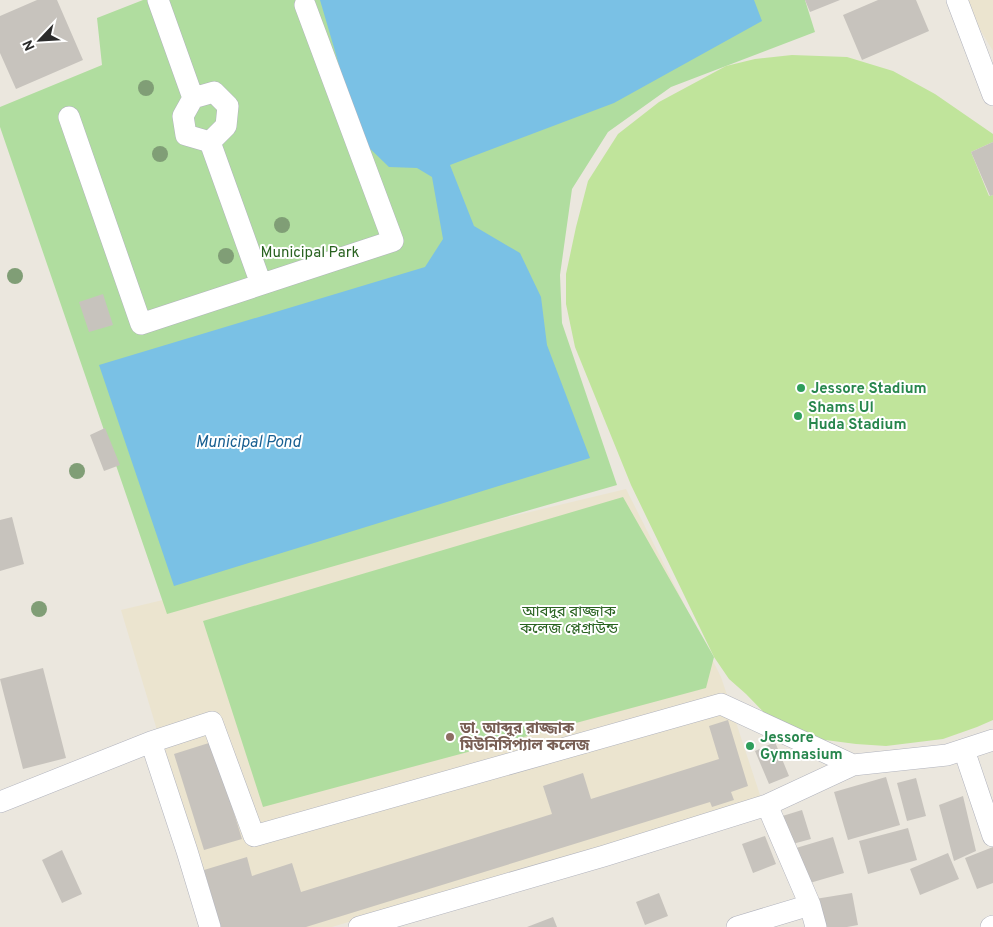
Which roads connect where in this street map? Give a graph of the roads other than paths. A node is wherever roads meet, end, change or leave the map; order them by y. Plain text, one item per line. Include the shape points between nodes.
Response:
1 (158, 0) edge
2 (957, 0) edge
3 (305, 5) dead end
4 (993, 95) edge
5 (193, 98) junction
6 (69, 117) dead end
7 (210, 142) junction
8 (261, 284) junction
9 (993, 740) edge
10 (151, 742) junction
11 (964, 750) junction
12 (854, 766) junction
13 (0, 802) edge
14 (767, 805) junction
15 (993, 836) edge
16 (810, 905) junction
17 (210, 927) edge
18 (359, 927) edge
19 (737, 927) edge
20 (816, 927) edge

1 - 5 street
2 - 4 street
3 - 8 street via 393,241
5 - 7 street via 183,116 186,135
5 - 7 street via 214,92 228,106 226,126
6 - 8 street via 141,324
7 - 8 street
9 - 11 street
10 - 12 street via 212,722 254,836 721,704
10 - 13 street
10 - 17 street
11 - 12 street via 947,756
11 - 15 street
12 - 14 street
14 - 16 street
14 - 18 street
16 - 19 street
16 - 20 street

